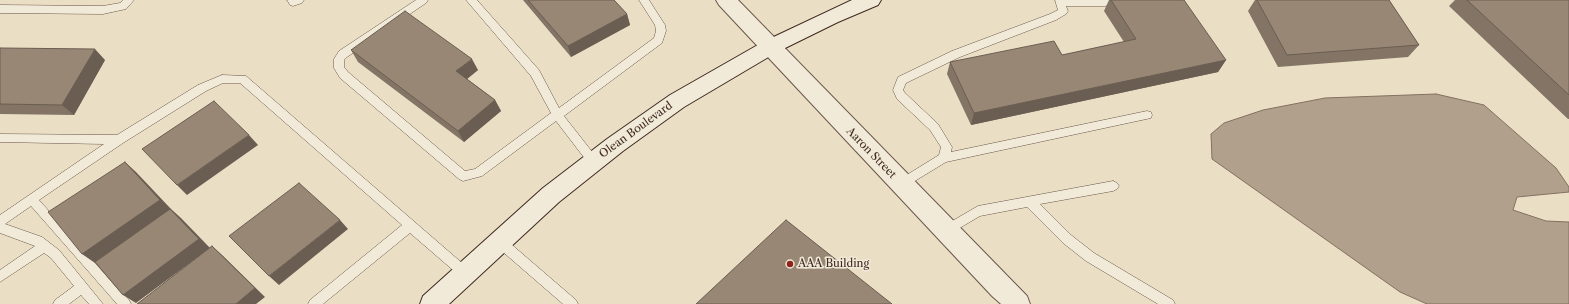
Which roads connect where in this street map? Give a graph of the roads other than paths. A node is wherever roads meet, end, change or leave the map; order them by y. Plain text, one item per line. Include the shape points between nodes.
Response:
1 (129, 0) edge
2 (292, 0) edge
3 (299, 0) edge
4 (423, 0) edge
5 (471, 0) edge
6 (644, 0) edge
7 (726, 0) edge
8 (871, 0) edge
9 (1061, 1) edge
10 (1106, 2) dead end
11 (0, 9) edge
12 (770, 47) junction
13 (557, 115) junction
14 (1147, 115) dead end
15 (0, 138) edge
16 (120, 140) junction
17 (943, 158) junction
18 (594, 162) junction
19 (901, 184) junction
20 (1113, 186) dead end
21 (31, 200) junction
22 (1030, 202) junction
23 (0, 221) edge
24 (411, 225) junction
25 (0, 228) edge
26 (946, 231) junction
27 (500, 242) junction
28 (44, 246) junction
29 (465, 273) junction
30 (0, 277) edge
31 (82, 287) junction
32 (59, 304) edge
33 (97, 304) edge
34 (125, 304) edge
35 (314, 304) edge
36 (432, 304) edge
37 (572, 304) edge
38 (1018, 304) edge
39 (1169, 304) edge

1 - 11 lane via 123,6 103,10
2 - 3 lane
4 - 13 lane via 343,54 339,60 339,68 344,75 463,176 478,173
5 - 13 lane via 536,73
6 - 13 lane via 660,25 658,40
7 - 12 street, Aaron Street
8 - 12 street, Olean Boulevard
9 - 10 lane
9 - 17 lane via 1063,11 1053,17 956,54 902,80 898,90 901,96 934,127 948,147
12 - 18 street, Olean Boulevard via 677,101
12 - 19 street, Aaron Street
13 - 18 lane
14 - 17 lane
15 - 16 lane
16 - 21 lane
16 - 24 lane via 202,88 222,79 242,79
17 - 19 lane
18 - 27 street, Olean Boulevard via 550,196
19 - 26 street, Aaron Street
20 - 22 lane
21 - 23 lane
21 - 34 lane
22 - 26 lane via 978,211
22 - 39 lane via 1067,239 1090,257
24 - 29 lane
24 - 35 lane
25 - 28 lane via 38,241
26 - 38 street, Aaron Street
27 - 29 street, Olean Boulevard
27 - 37 lane
28 - 30 lane
28 - 31 lane via 55,254
29 - 36 street, Olean Boulevard
31 - 32 lane
31 - 33 lane

